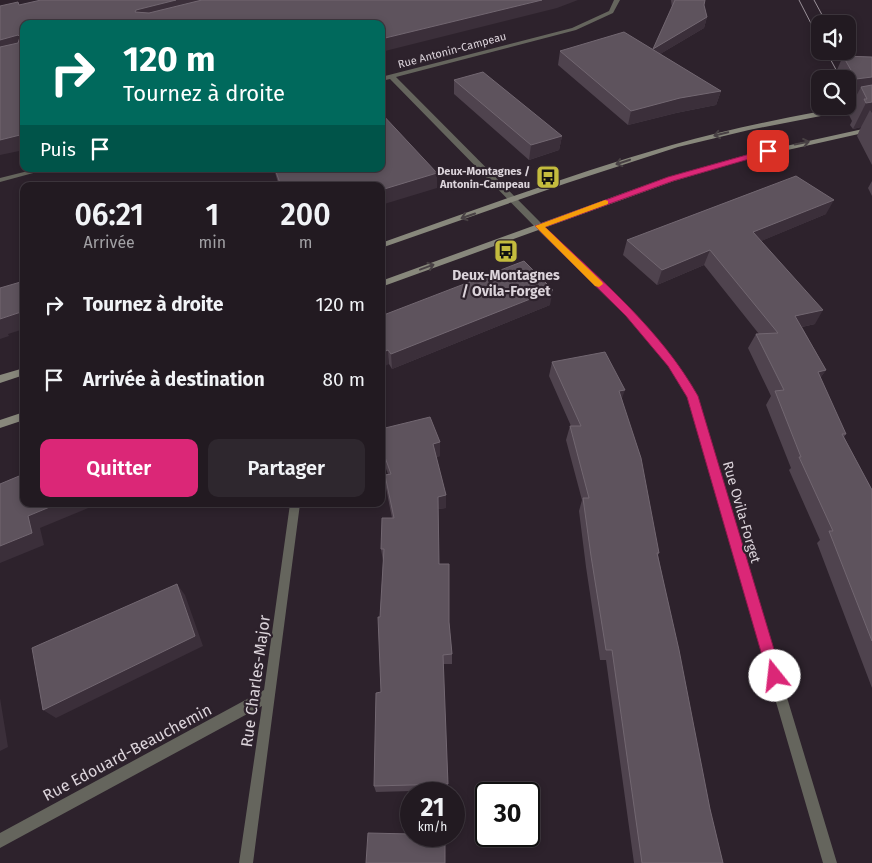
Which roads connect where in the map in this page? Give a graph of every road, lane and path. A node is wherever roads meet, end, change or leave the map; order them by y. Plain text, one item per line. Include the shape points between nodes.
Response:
1 (617, 0) edge
2 (392, 76) junction
3 (385, 78) edge
4 (872, 104) edge
5 (872, 129) edge
6 (32, 172) edge
7 (0, 180) edge
8 (514, 200) junction
9 (539, 226) junction
10 (385, 245) edge
11 (385, 283) edge
12 (20, 372) edge
13 (0, 379) edge
14 (20, 417) edge
15 (0, 424) edge
16 (295, 507) edge
17 (270, 694) junction
18 (0, 840) edge
19 (246, 863) edge
20 (830, 863) edge

1 - 2 street, Rue Antonin-Campeau via 611,12 574,29
2 - 3 street
2 - 8 street, Rue Antonin-Campeau
4 -> 8 street via 686,143
9 -> 5 street via 729,161
6 - 7 street
8 - 9 street, Rue Ovila-Forget
8 -> 10 street
11 -> 9 street
9 - 20 street, Rue Ovila-Forget via 629,314 672,363 692,396
12 - 13 street
14 - 15 street
16 - 17 street, Rue Charles-Major
17 - 18 street, Rue Edouard-Beauchemin
17 - 19 street, Rue Charles-Major

